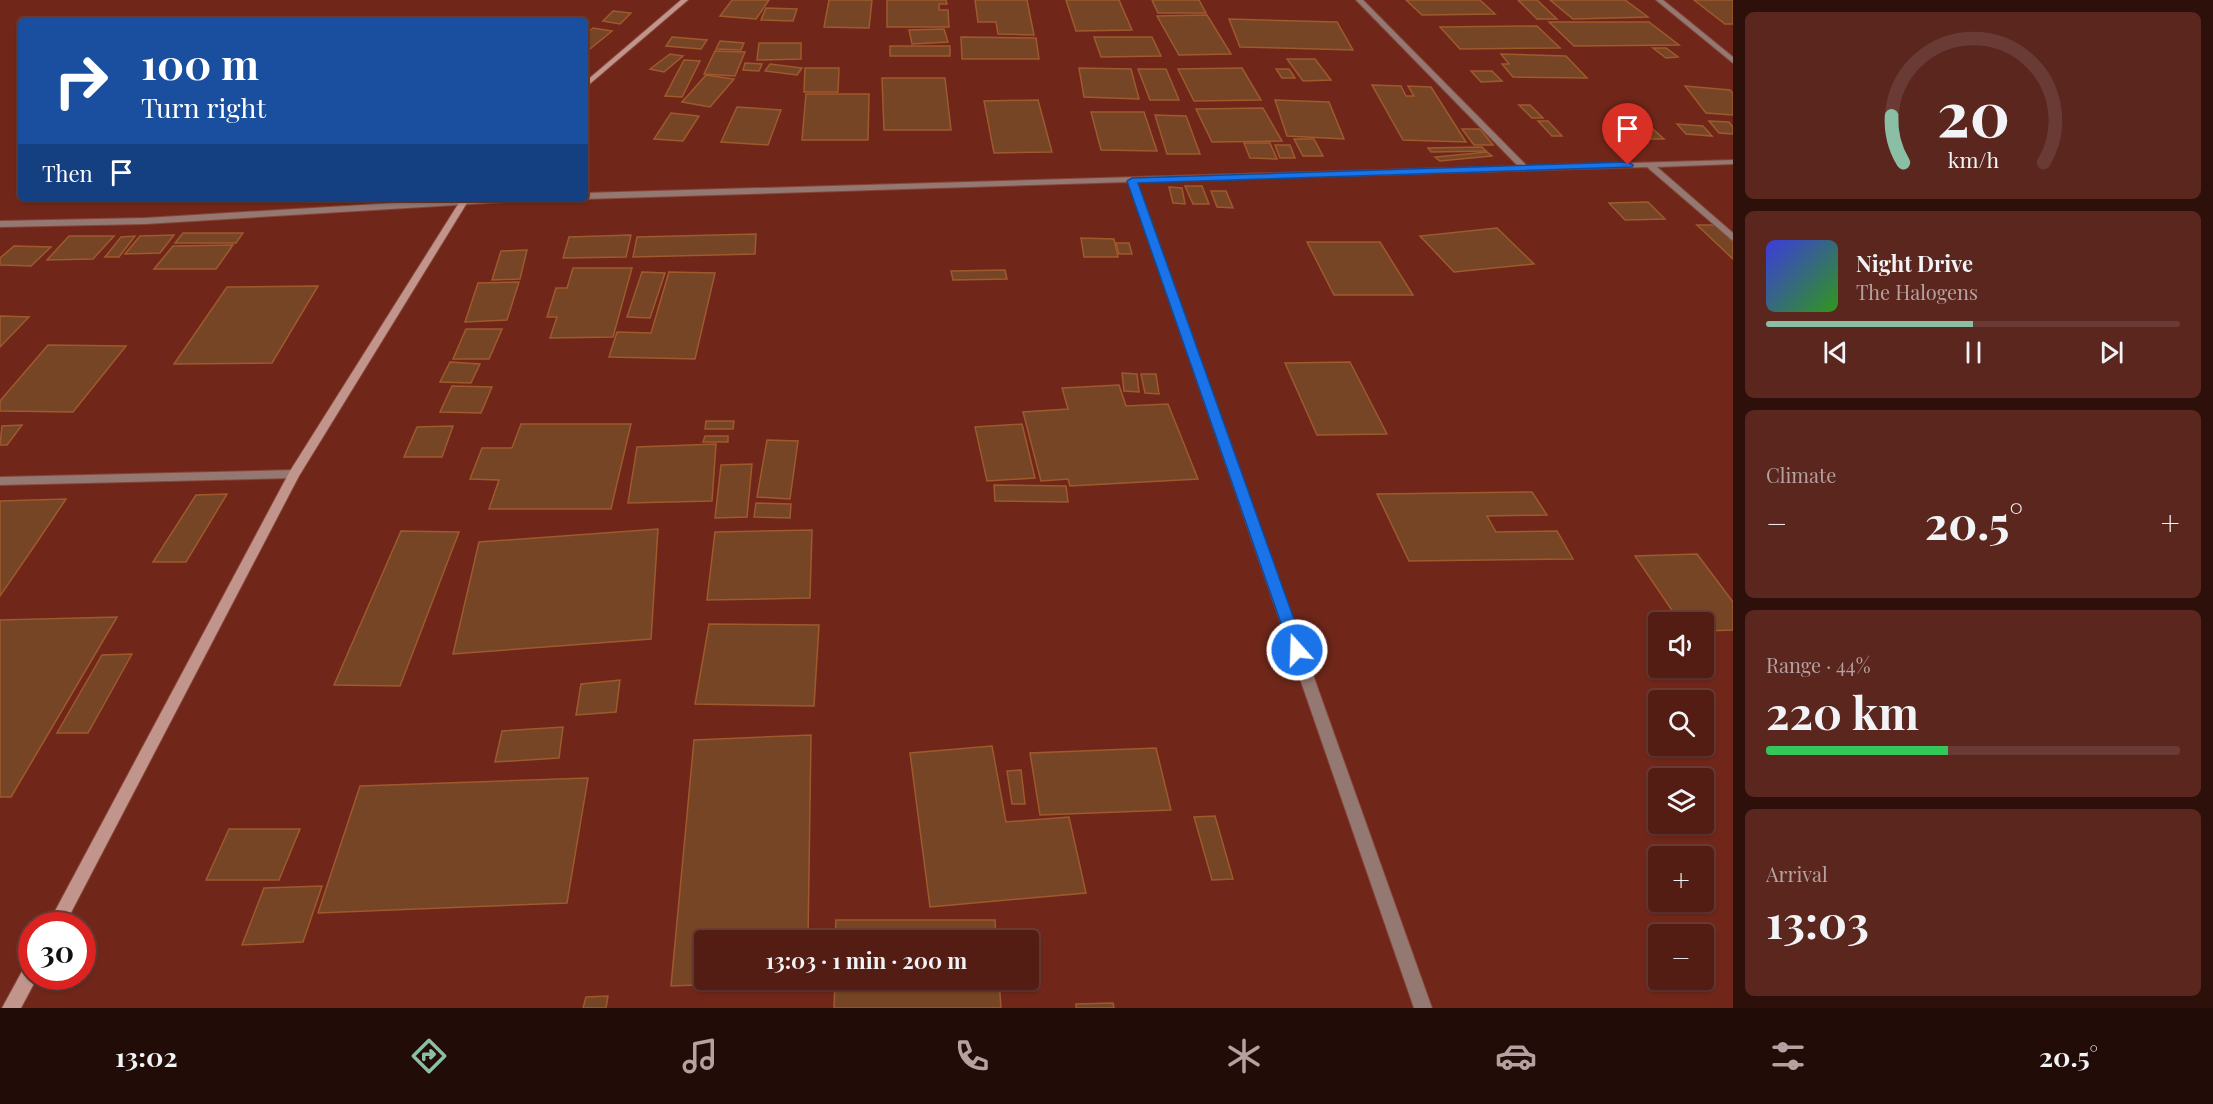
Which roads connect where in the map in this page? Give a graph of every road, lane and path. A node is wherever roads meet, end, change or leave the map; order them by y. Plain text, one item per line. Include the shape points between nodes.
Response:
1 (685, 0) edge
2 (1359, 0) edge
3 (1659, 0) edge
4 (1733, 61) edge
5 (588, 83) edge
6 (1733, 162) edge
7 (1649, 164) junction
8 (1524, 167) junction
9 (1132, 181) junction
10 (588, 196) edge
11 (437, 201) edge
12 (465, 201) edge
13 (0, 224) edge
14 (1733, 238) edge
15 (294, 474) junction
16 (0, 481) edge
17 (62, 912) edge
18 (21, 990) edge
19 (11, 1008) edge
20 (1423, 1008) edge

1 - 5 main road
2 - 8 street
3 - 4 street
6 - 7 street
7 - 8 street
7 - 14 street
8 - 9 street
9 - 10 street
9 - 20 street
11 - 13 street via 145,221
12 - 15 main road
15 - 16 street
15 - 17 main road
18 - 19 main road

